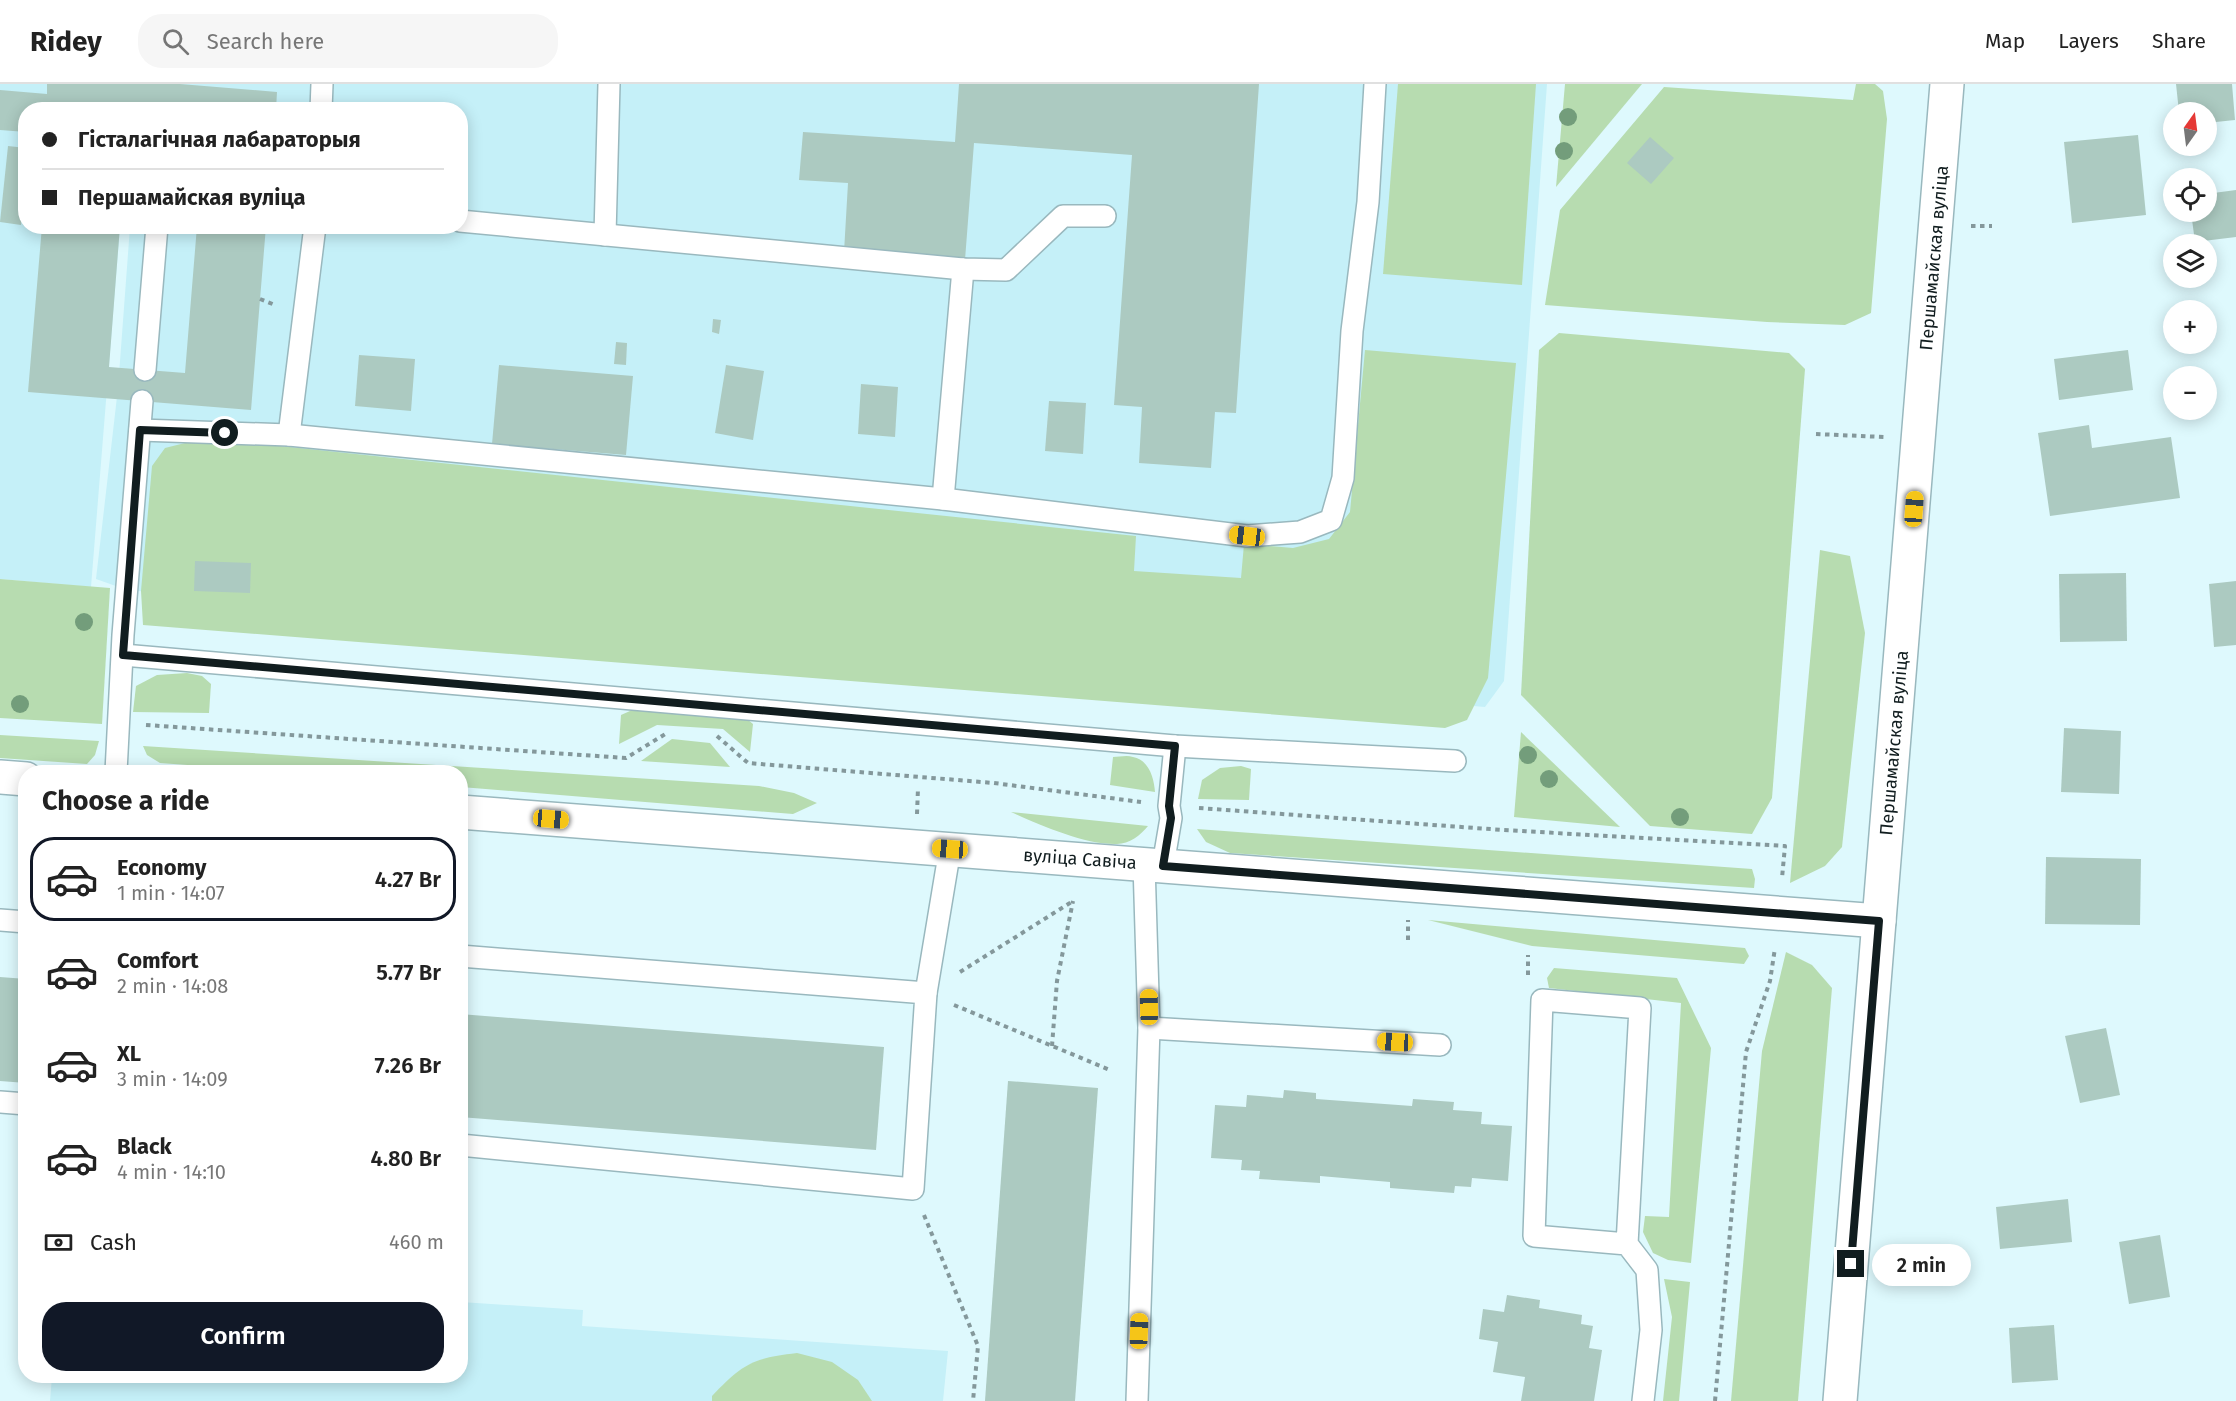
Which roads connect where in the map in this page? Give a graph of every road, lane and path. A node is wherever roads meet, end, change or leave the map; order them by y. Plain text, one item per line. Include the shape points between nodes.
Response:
1 (322, 84) edge
2 (609, 84) edge
3 (1375, 84) edge
4 (1947, 84) edge
5 (321, 102) edge
6 (1105, 216) dead end
7 (468, 222) edge
8 (156, 234) edge
9 (314, 234) edge
10 (605, 235) junction
11 (963, 269) junction
12 (145, 370) dead end
13 (142, 401) dead end
14 (140, 430) junction
15 (1816, 434) dead end
16 (289, 435) junction
17 (1919, 438) junction
18 (944, 499) junction
19 (123, 655) junction
20 (120, 724) junction
21 (675, 734) dead end
22 (715, 735) dead end
23 (1175, 746) junction
24 (1455, 761) dead end
25 (117, 765) edge
26 (0, 777) edge
27 (18, 778) edge
28 (1169, 806) junction
29 (468, 813) edge
30 (950, 849) junction
31 (1153, 865) junction
32 (1779, 914) junction
33 (0, 920) edge
34 (18, 921) edge
35 (1879, 921) junction
36 (468, 957) edge
37 (926, 993) junction
38 (1149, 1028) junction
39 (1440, 1045) dead end
40 (1052, 1046) junction
41 (1110, 1070) dead end
42 (0, 1102) edge
43 (18, 1103) edge
44 (468, 1146) edge
45 (913, 1188) junction
46 (1627, 1244) junction
47 (973, 1401) edge
48 (1137, 1401) edge
49 (1643, 1401) edge
50 (1715, 1401) edge
51 (1840, 1401) edge

1 - 5 lane
2 - 10 lane
3 - 18 lane via 1343,478 1331,520 1300,532 1247,536
4 - 17 street, Першамайская вуліца
6 - 11 lane via 1063,216 1006,270
7 - 10 lane
8 - 12 lane
9 - 16 lane
10 - 11 lane
11 - 18 lane
13 - 14 lane
14 - 16 lane
14 - 19 lane
15 - 17 path
16 - 18 lane
17 - 35 street, Першамайская вуліца
19 - 20 lane
19 - 23 lane
20 - 21 path via 627,758 665,733
20 - 25 lane
22 - 28 path via 748,763 994,783
23 - 24 lane
23 - 28 lane
26 - 27 street
28 - 31 lane via 1171,818
28 - 32 path via 1785,846
29 - 30 street, вуліца Савіча
30 - 31 street, вуліца Савіча
30 - 37 lane
31 - 32 street, вуліца Савіча
31 - 38 lane
32 - 35 street, вуліца Савіча
32 - 50 path via 1770,981 1746,1052
33 - 34 lane
35 - 51 street, Першамайская вуліца
36 - 37 lane
37 - 40 path
37 - 40 path via 1074,900 1057,981
37 - 45 lane
38 - 39 lane
38 - 48 lane
40 - 41 path
42 - 43 lane
44 - 45 lane
45 - 47 path via 978,1346
46 - 46 lane via 1534,1236 1542,1000 1640,1008
46 - 49 lane via 1647,1270 1651,1330

